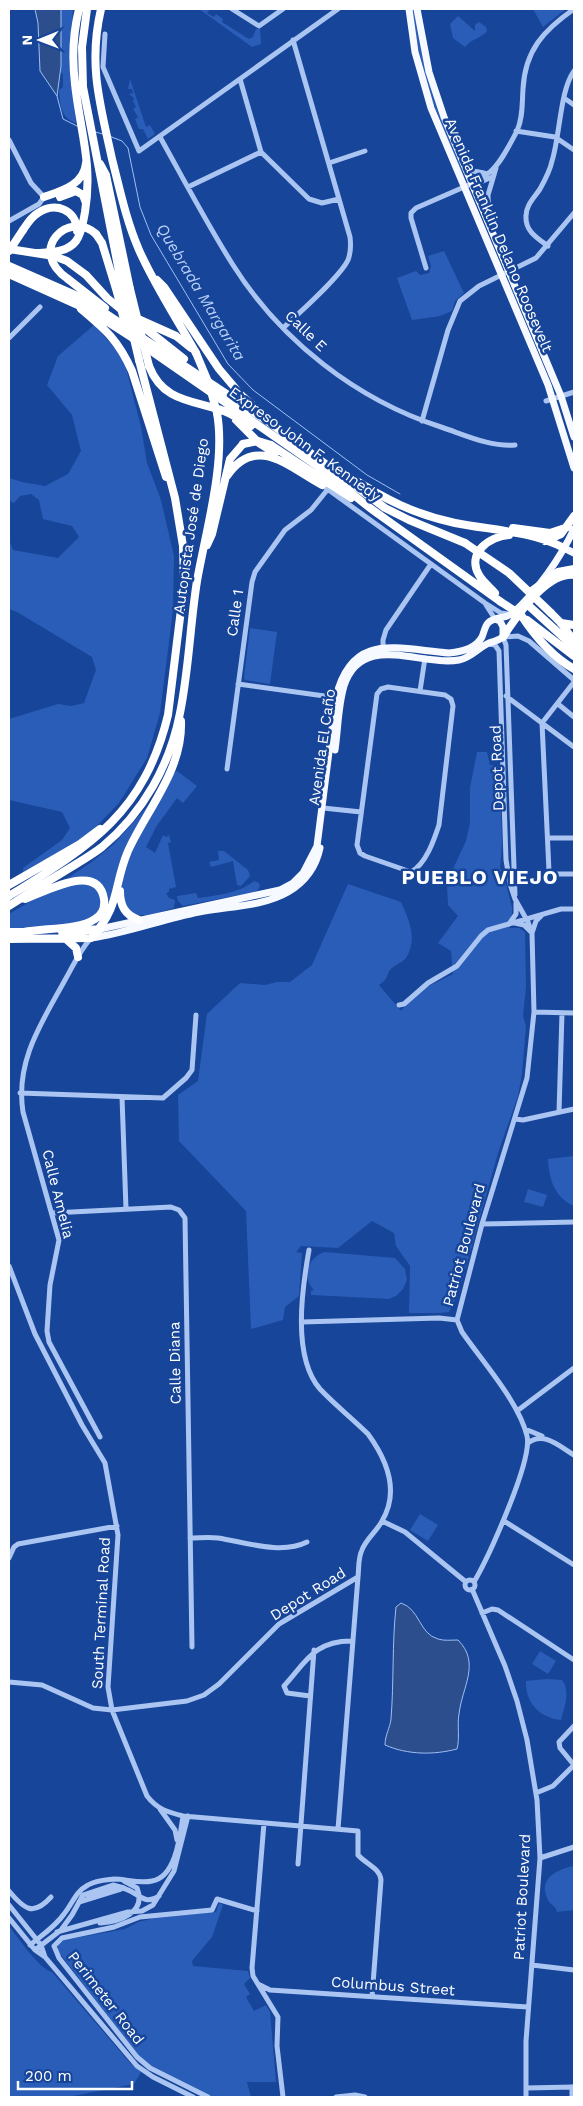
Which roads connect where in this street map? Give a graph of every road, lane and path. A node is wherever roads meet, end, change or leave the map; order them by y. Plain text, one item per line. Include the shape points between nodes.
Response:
1 (79, 9) edge
2 (88, 9) edge
3 (101, 9) edge
4 (232, 9) edge
5 (284, 9) edge
6 (338, 9) edge
7 (408, 9) edge
8 (417, 9) edge
9 (574, 9) edge
10 (240, 11) edge
11 (105, 34) dead end
12 (293, 40) junction
13 (574, 71) edge
14 (240, 79) junction
15 (564, 98) junction
16 (574, 105) edge
17 (516, 131) junction
18 (160, 137) junction
19 (558, 138) junction
20 (9, 140) edge
21 (85, 144) junction
22 (574, 150) edge
23 (365, 151) dead end
24 (261, 152) junction
25 (330, 163) junction
26 (462, 164) junction
27 (497, 165) junction
28 (492, 177) junction
29 (467, 186) junction
30 (188, 187) junction
31 (44, 197) junction
32 (340, 199) junction
33 (86, 205) junction
34 (574, 213) edge
35 (9, 221) edge
36 (490, 229) junction
37 (548, 246) junction
38 (68, 248) junction
39 (9, 250) edge
40 (37, 253) junction
41 (9, 266) edge
42 (426, 268) dead end
43 (150, 272) junction
44 (508, 272) junction
45 (9, 274) edge
46 (500, 276) junction
47 (123, 291) junction
48 (68, 299) junction
49 (40, 307) dead end
50 (126, 313) junction
51 (110, 316) junction
52 (283, 328) junction
53 (9, 338) edge
54 (196, 353) junction
55 (191, 369) junction
56 (574, 392) edge
57 (561, 396) junction
58 (549, 400) junction
59 (231, 415) junction
60 (422, 421) junction
61 (270, 423) junction
62 (574, 436) edge
63 (514, 445) dead end
64 (574, 468) edge
65 (335, 470) junction
66 (224, 480) junction
67 (325, 487) junction
68 (176, 498) junction
69 (370, 508) junction
70 (574, 516) edge
71 (455, 523) junction
72 (571, 528) edge
73 (529, 537) junction
74 (545, 540) junction
75 (564, 548) junction
76 (574, 553) edge
77 (202, 554) junction
78 (431, 564) junction
79 (574, 569) edge
80 (574, 575) edge
81 (533, 590) junction
82 (501, 602) junction
83 (485, 603) junction
84 (528, 604) junction
85 (512, 614) junction
86 (521, 615) junction
87 (495, 619) junction
88 (561, 623) junction
89 (574, 625) edge
90 (574, 635) edge
91 (502, 636) junction
92 (574, 641) edge
93 (488, 643) junction
94 (574, 647) edge
95 (383, 651) junction
96 (544, 654) junction
97 (574, 656) edge
98 (425, 658) junction
99 (574, 670) edge
100 (574, 681) edge
101 (238, 684) junction
102 (420, 691) junction
103 (504, 695) junction
104 (339, 698) junction
105 (558, 704) junction
106 (180, 712) junction
107 (574, 717) edge
108 (542, 723) junction
109 (574, 747) edge
110 (227, 769) dead end
111 (325, 809) junction
112 (361, 812) junction
113 (112, 822) junction
114 (548, 838) junction
115 (574, 838) edge
116 (574, 874) edge
117 (120, 882) junction
118 (9, 884) edge
119 (9, 896) edge
120 (515, 898) junction
121 (12, 904) edge
122 (574, 909) edge
123 (542, 915) junction
124 (526, 919) junction
125 (139, 920) junction
126 (512, 924) junction
127 (100, 929) junction
128 (9, 932) edge
129 (24, 932) junction
130 (532, 933) junction
131 (91, 938) junction
132 (66, 939) junction
133 (9, 941) edge
134 (78, 957) junction
135 (399, 1005) dead end
136 (534, 1012) junction
137 (562, 1013) junction
138 (574, 1013) edge
139 (196, 1015) dead end
140 (20, 1093) junction
141 (122, 1097) junction
142 (574, 1109) edge
143 (559, 1112) junction
144 (515, 1119) junction
145 (126, 1209) junction
146 (52, 1213) junction
147 (574, 1222) edge
148 (482, 1224) junction
149 (308, 1250) dead end
150 (9, 1266) edge
151 (457, 1320) junction
152 (302, 1322) junction
153 (574, 1368) edge
154 (518, 1411) junction
155 (525, 1428) junction
156 (100, 1438) dead end
157 (545, 1438) junction
158 (528, 1443) junction
159 (574, 1455) edge
160 (504, 1520) junction
161 (382, 1521) junction
162 (117, 1526) junction
163 (190, 1538) junction
164 (307, 1542) dead end
165 (9, 1558) edge
166 (574, 1564) edge
167 (358, 1577) junction
168 (466, 1582) junction
169 (474, 1582) junction
170 (472, 1589) junction
171 (482, 1613) junction
172 (351, 1642) junction
173 (192, 1647) dead end
174 (314, 1650) junction
175 (574, 1660) edge
176 (9, 1682) edge
177 (310, 1696) junction
178 (112, 1710) junction
179 (574, 1726) edge
180 (574, 1765) edge
181 (536, 1793) junction
182 (159, 1808) junction
183 (185, 1816) junction
184 (264, 1823) junction
185 (300, 1826) junction
186 (338, 1829) junction
187 (178, 1843) junction
188 (574, 1848) edge
189 (540, 1858) junction
190 (298, 1864) dead end
191 (119, 1879) junction
192 (9, 1891) edge
193 (161, 1894) junction
194 (51, 1897) dead end
195 (140, 1897) junction
196 (9, 1905) edge
197 (256, 1912) junction
198 (133, 1913) junction
199 (9, 1918) edge
200 (57, 1932) junction
201 (36, 1940) junction
202 (30, 1945) junction
203 (41, 1945) junction
204 (34, 1950) junction
205 (45, 1958) junction
206 (532, 1965) junction
207 (574, 1970) edge
208 (257, 1983) junction
209 (372, 1997) junction
210 (528, 2007) junction
211 (573, 2087) edge
212 (526, 2088) junction
213 (193, 2097) edge
214 (208, 2097) edge
215 (283, 2097) edge
216 (336, 2097) edge
217 (365, 2097) edge
218 (526, 2097) edge
219 (572, 2097) edge

1 - 21 highway via 73,59 74,84
2 - 47 highway, Autopista José de Diego via 82,57 83,87
3 - 43 highway, Autopista José de Diego via 94,72 128,220
4 - 10 street
5 - 10 street via 259,26
6 - 12 street
7 - 29 main road, Avenida Franklin Delano Roosevelt via 425,90
8 - 26 main road, Avenida Franklin Delano Roosevelt via 434,89
9 - 17 street via 550,27 532,52 524,75 521,115
11 - 18 street via 103,67 139,151
12 - 14 street
12 - 25 street
13 - 15 street
14 - 18 street
14 - 24 street
15 - 16 street
15 - 19 street
17 - 19 street
17 - 27 street
18 - 30 street, Calle E
19 - 22 street
19 - 37 street via 546,178 526,215 531,232
20 - 31 street via 32,184
21 - 31 highway via 86,166 79,179 60,193
21 - 33 highway via 89,177
23 - 25 street
24 - 30 street
24 - 32 street via 309,199 322,203
25 - 32 street
26 - 27 street via 481,174
26 - 29 main road, Avenida Franklin Delano Roosevelt
27 - 28 street
27 - 29 street
28 - 29 street
28 - 36 street via 488,195
29 - 36 main road, Avenida Franklin Delano Roosevelt
29 - 42 street via 411,213
29 - 46 main road, Avenida Franklin Delano Roosevelt
30 - 52 street, Calle E via 234,266
31 - 33 highway via 55,198 76,191 82,195
31 - 35 street via 39,204
32 - 52 street via 351,249 344,266
33 - 38 highway via 79,236
34 - 37 street
36 - 44 main road, Avenida Franklin Delano Roosevelt
37 - 44 street via 536,258
38 - 39 highway, bridge via 78,230 74,218 66,209 54,207 32,217
38 - 40 highway
39 - 40 highway
40 - 50 highway via 73,264
41 - 51 highway, Expreso John F. Kennedy via 75,295
43 - 54 highway, Autopista José de Diego
43 - 61 highway via 164,287 219,369
44 - 46 street
44 - 57 main road, Avenida Franklin Delano Roosevelt
45 - 48 highway, Expreso John F. Kennedy
46 - 58 main road, Avenida Franklin Delano Roosevelt
46 - 60 street via 478,286 460,301 448,330
47 - 51 highway, bridge via 102,243 88,227 63,230 53,241 51,261 59,272 105,307
47 - 59 highway, bridge via 158,383 178,398
47 - 68 highway, Autopista José de Diego, bridge
48 - 68 highway via 111,334 125,354 163,470
48 - 69 highway, Expreso John F. Kennedy via 96,314 261,426
49 - 53 street
50 - 54 highway via 176,336
50 - 55 highway
51 - 55 highway, Expreso John F. Kennedy
52 - 60 street, Calle E via 355,387
54 - 77 highway, Autopista José de Diego, bridge via 210,384 217,413 219,450
55 - 61 highway, Expreso John F. Kennedy
56 - 57 street
57 - 58 street
57 - 62 main road, Avenida Franklin Delano Roosevelt
58 - 64 main road, Avenida Franklin Delano Roosevelt
59 - 67 highway via 259,443
59 - 69 highway via 254,427
60 - 63 street, Calle E via 489,443
61 - 65 highway, Expreso John F. Kennedy
65 - 71 highway via 378,496
65 - 88 highway, Expreso John F. Kennedy, bridge via 385,508 465,543 509,573
66 - 67 highway via 243,460 266,456
66 - 69 highway, bridge via 230,459 243,444 258,441 271,445
66 - 77 highway via 212,534
67 - 78 street
67 - 101 street, Calle 1 via 311,510 284,530 255,572
68 - 113 highway, Autopista José de Diego via 183,546 184,585 168,715 159,747 142,784
69 - 82 highway, Expreso John F. Kennedy
70 - 72 highway
71 - 72 highway via 480,523 539,533
71 - 73 highway
72 - 74 highway
72 - 75 main road
73 - 74 highway
73 - 82 highway via 491,539 476,556 479,575
74 - 75 highway
75 - 76 main road
75 - 81 main road
77 - 106 highway, Autopista José de Diego
78 - 83 street
78 - 95 street via 386,630
79 - 81 highway via 558,572
80 - 84 highway via 559,577
81 - 85 main road
82 - 86 highway, Expreso John F. Kennedy, bridge
83 - 85 street via 501,613
83 - 87 street
84 - 91 highway
84 - 94 highway
85 - 87 main road
86 - 97 highway, Expreso John F. Kennedy
86 - 99 highway via 540,640
87 - 91 main road via 502,624
87 - 95 main road, Avenida El Caño via 488,623 480,640 461,652
88 - 89 highway
88 - 90 highway
88 - 92 highway, Expreso John F. Kennedy
91 - 93 main road, Avenida El Caño
91 - 96 street via 522,637
91 - 103 street, Depot Road via 506,645
93 - 98 main road, Avenida El Caño via 460,660
93 - 103 street, Depot Road via 499,651
95 - 98 main road, Avenida El Caño
95 - 104 main road, Avenida El Caño via 355,668
96 - 99 highway
96 - 100 street
98 - 102 street
100 - 105 street
101 - 104 street
101 - 110 street, Calle 1
102 - 112 street via 388,687 376,694
102 - 112 street via 445,694 453,706 439,825 419,868 411,872 360,853 357,845
103 - 108 street
103 - 120 street, Depot Road via 506,860
104 - 111 main road, Avenida El Caño
105 - 107 street
105 - 108 street
106 - 117 highway via 181,737 174,760 129,850
106 - 121 highway, Autopista José de Diego via 163,768 128,821 92,854
108 - 109 street
108 - 114 street
111 - 112 street
111 - 125 main road, Avenida El Caño via 312,859 303,873 288,886 259,896
111 - 131 main road, Avenida El Caño via 317,860 305,879 288,892 269,901 198,912
113 - 118 highway
113 - 119 highway, Autopista José de Diego via 88,845
114 - 115 street
114 - 116 street via 549,871
117 - 125 highway via 123,908
117 - 127 highway via 111,912
120 - 124 street, Depot Road
120 - 126 street via 516,914
121 - 129 highway via 77,880 93,882 103,896 102,911 96,919
122 - 123 street
123 - 124 street
123 - 130 street
124 - 126 street
124 - 130 street, Patriot Boulevard
125 - 127 main road, Avenida El Caño
126 - 130 street via 524,925
126 - 135 street via 488,930 457,966
127 - 129 highway, Avenida El Caño
127 - 131 highway
128 - 129 highway, Avenida El Caño
130 - 136 street, Patriot Boulevard
131 - 132 highway, Avenida El Caño
131 - 134 street, Calle Amelia
132 - 133 highway, Avenida El Caño
132 - 134 highway via 76,948
134 - 140 street, Calle Amelia via 36,1034 24,1065
136 - 137 street
136 - 144 street, Patriot Boulevard via 527,1078
137 - 138 street
137 - 143 street
139 - 141 street via 194,1062 186,1078 164,1098
140 - 141 street
140 - 146 street, Calle Amelia
141 - 145 street
142 - 143 street
143 - 144 street
144 - 148 street, Patriot Boulevard
145 - 146 street, Calle Diana
145 - 163 street, Calle Diana via 171,1208 179,1210 185,1218
146 - 156 street, Calle Amelia via 59,1248 50,1285 48,1337
147 - 148 street
148 - 151 street, Patriot Boulevard
149 - 152 street, Depot Road
150 - 162 street, South Terminal Road via 35,1334 82,1426 105,1463
151 - 152 street
151 - 154 street, Patriot Boulevard via 462,1332
152 - 161 street, Depot Road via 304,1356 311,1376 320,1389 368,1434 385,1461 391,1494
153 - 154 street
154 - 155 street, Patriot Boulevard
155 - 157 street
155 - 158 street, Patriot Boulevard
157 - 158 street
157 - 159 street
158 - 160 street, Patriot Boulevard
160 - 166 street
160 - 169 street, Patriot Boulevard
161 - 167 street, Depot Road via 362,1549
161 - 168 street via 405,1532
162 - 165 street via 18,1544
162 - 178 street, South Terminal Road via 118,1553 108,1687
163 - 164 street via 215,1538 272,1547 298,1546
163 - 173 street, Calle Diana
167 - 172 street
167 - 178 street, Depot Road via 279,1624 204,1695 187,1701
168 - 169 street
168 - 170 street via 466,1588
169 - 170 street
170 - 171 street, Patriot Boulevard
171 - 175 street via 498,1610
171 - 181 street, Patriot Boulevard via 517,1701 528,1740
172 - 174 street via 337,1642
172 - 186 street
174 - 177 street
174 - 177 street via 284,1686 287,1693
176 - 178 street, Depot Road via 42,1686 94,1708
177 - 185 street
178 - 182 street, South Terminal Road via 147,1796
179 - 180 street via 559,1742
180 - 181 street via 553,1786
181 - 189 street, Patriot Boulevard
182 - 183 street
182 - 187 street, South Terminal Road via 175,1830
183 - 184 street
183 - 187 street
183 - 193 street via 174,1871
184 - 185 street
184 - 197 street
185 - 186 street
185 - 190 street
186 - 209 street via 358,1831 358,1855 381,1875
187 - 191 street via 167,1872 160,1879 145,1882
188 - 189 street
189 - 206 street, Patriot Boulevard
191 - 195 street via 134,1886
191 - 201 street via 97,1880 86,1885 60,1919
192 - 194 street via 20,1904 30,1909 40,1908
193 - 195 street via 150,1900
193 - 198 street via 153,1905
195 - 198 street
195 - 200 street via 118,1885 86,1893
196 - 201 street
197 - 208 street via 252,1968
197 - 214 street, Perimeter Road via 217,1899 212,1910 140,1917 114,1927 62,1938 54,1948 137,2057 150,2068
198 - 200 street
199 - 202 street
200 - 203 street
201 - 202 street
201 - 203 street
202 - 204 street
203 - 204 street
203 - 205 street
204 - 205 street
205 - 213 street via 137,2066
206 - 207 street
206 - 210 street, Patriot Boulevard
208 - 209 street, Columbus Street via 270,1990
208 - 215 street via 278,2017 277,2046
209 - 210 street, Columbus Street
210 - 212 street, Patriot Boulevard
211 - 212 street
211 - 219 street
212 - 218 street, Patriot Boulevard
216 - 217 street

